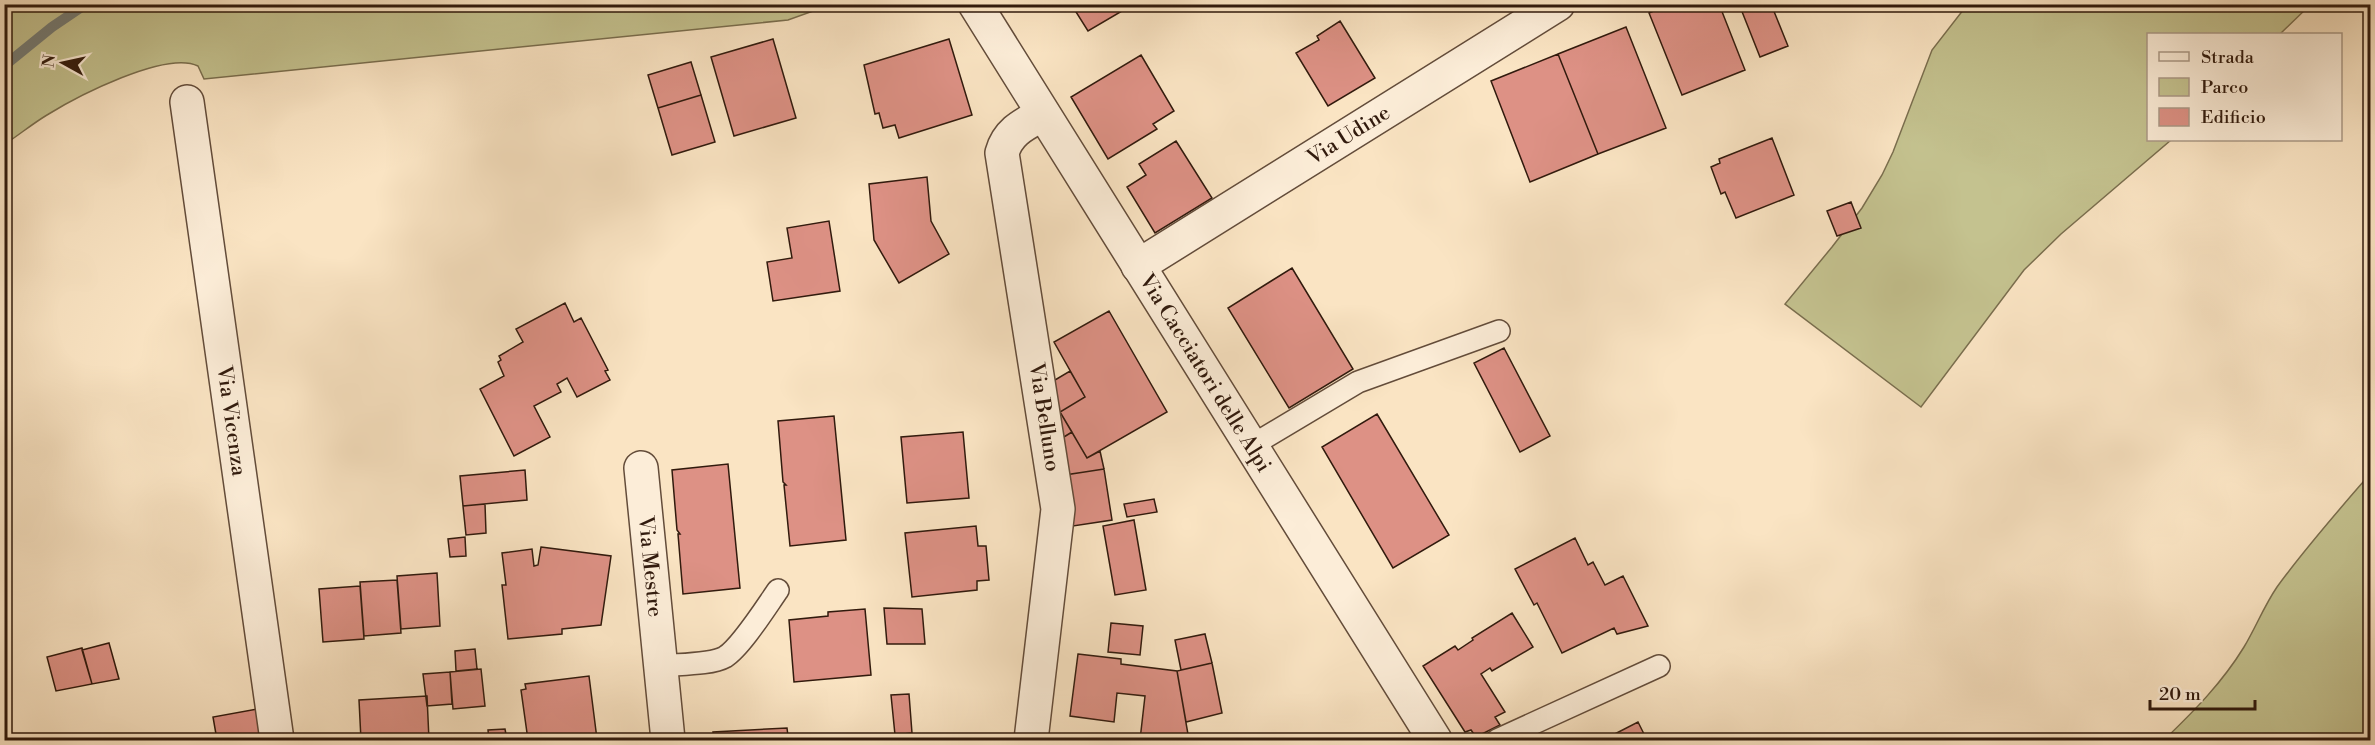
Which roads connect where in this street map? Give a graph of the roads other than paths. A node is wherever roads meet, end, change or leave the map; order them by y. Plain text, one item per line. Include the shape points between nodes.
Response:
1 (975, 4) edge
2 (1558, 4) edge
3 (187, 102) dead end
4 (1043, 114) junction
5 (1138, 266) junction
6 (1499, 331) dead end
7 (1251, 446) junction
8 (641, 468) dead end
9 (778, 591) dead end
10 (660, 666) junction
11 (1659, 666) dead end
12 (277, 741) edge
13 (668, 741) edge
14 (1031, 741) edge
15 (1435, 741) edge
16 (1497, 741) edge

1 - 4 street, Via Cacciatori delle Alpi
2 - 5 street, Via Udine
3 - 12 street, Via Vicenza
4 - 5 street, Via Cacciatori delle Alpi
4 - 14 street, Via Belluno via 1013,132 1002,153 1058,509
5 - 7 street, Via Cacciatori delle Alpi
6 - 7 lane via 1358,382
7 - 15 street, Via Cacciatori delle Alpi
8 - 10 street, Via Mestre
9 - 10 lane via 725,656
10 - 13 street, Via Mestre
11 - 16 lane

